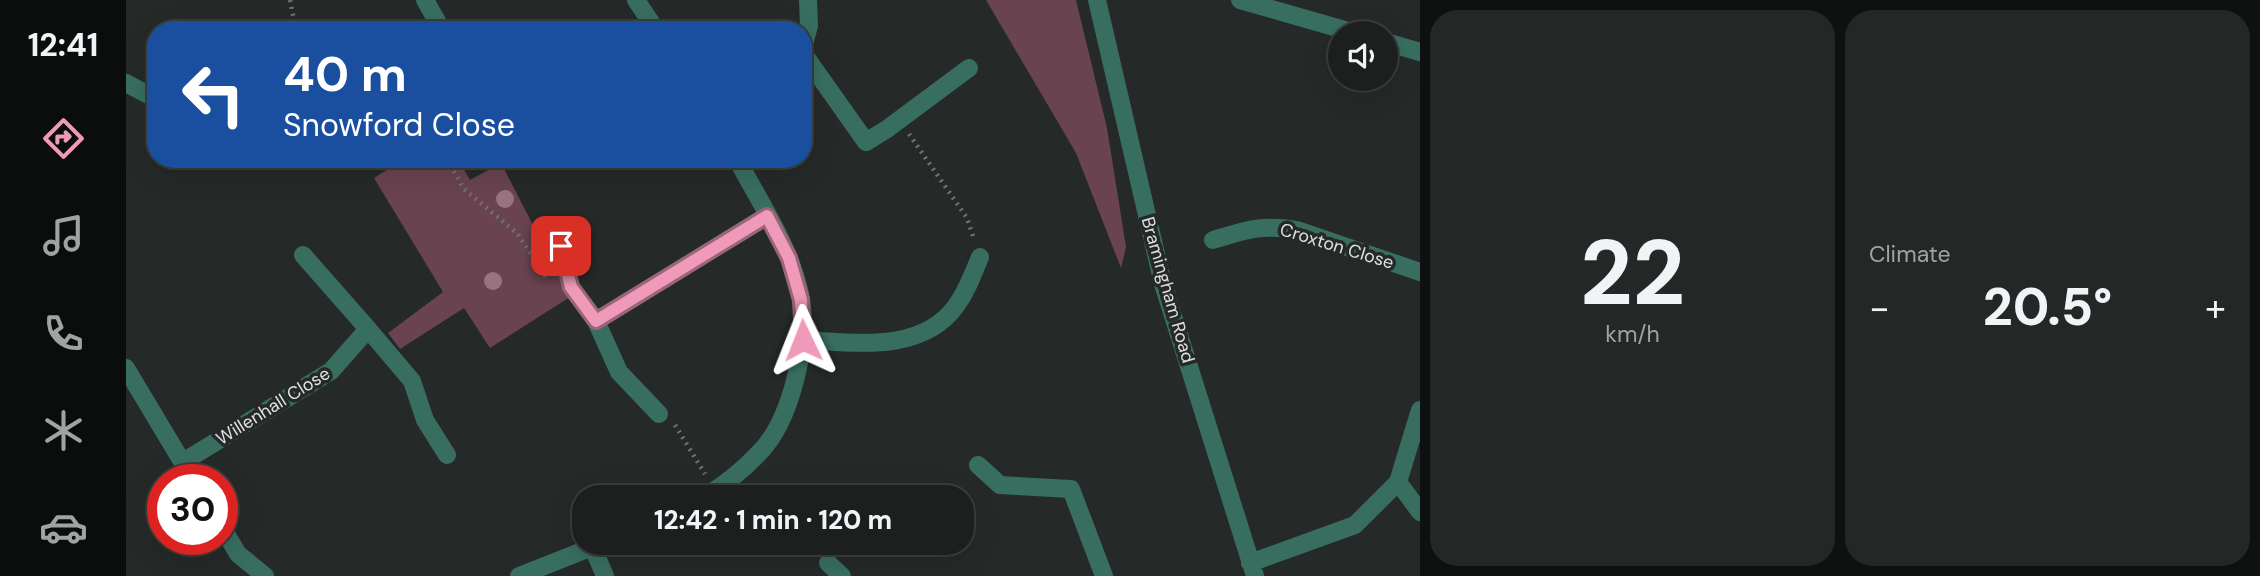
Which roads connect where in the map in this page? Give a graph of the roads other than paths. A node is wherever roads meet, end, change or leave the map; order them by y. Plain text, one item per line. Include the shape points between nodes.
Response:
1 (425, 0) edge
2 (636, 0) edge
3 (808, 0) edge
4 (1097, 0) edge
5 (1240, 0) edge
6 (437, 21) edge
7 (650, 21) edge
8 (809, 21) edge
9 (1328, 25) edge
10 (1398, 46) edge
11 (1420, 52) edge
12 (812, 66) edge
13 (969, 68) dead end
14 (126, 83) edge
15 (147, 94) edge
16 (742, 168) edge
17 (767, 216) junction
18 (556, 226) dead end
19 (1213, 240) dead end
20 (303, 255) dead end
21 (980, 257) road end
22 (1420, 272) edge
23 (596, 321) junction
24 (368, 329) junction
25 (803, 340) junction
26 (126, 368) edge
27 (1420, 410) edge
28 (659, 414) road end
29 (447, 455) dead end
30 (183, 462) joint
31 (978, 465) dead end
32 (1398, 482) junction
33 (720, 485) edge
34 (1420, 512) edge
35 (238, 554) edge
36 (573, 555) edge
37 (601, 555) edge
38 (828, 563) dead end
39 (1252, 569) edge
40 (265, 576) edge
41 (519, 576) edge
42 (605, 576) edge
43 (842, 576) edge
44 (1104, 576) edge

1 - 6 street
2 - 7 street
3 - 8 street
4 - 39 street, Bramingham Road via 1163,284
5 - 9 street
10 - 11 street
12 - 13 street via 866,142
14 - 15 street
16 - 17 street
17 - 23 street
17 - 25 street via 789,258 798,289
18 - 23 street via 571,287
19 - 22 street, Croxton Close via 1276,226
20 - 24 street
21 - 25 street via 967,290 932,328 876,344
23 - 28 street via 619,372
24 - 29 street via 412,381 425,420
24 - 30 street, Willenhall Close via 331,371
25 - 33 street via 795,383 778,424 760,453
26 - 30 street
27 - 32 street
31 - 44 street via 1000,485 1071,489
32 - 34 street
32 - 39 street via 1355,525
35 - 40 street
36 - 41 street
37 - 42 street
38 - 43 street

